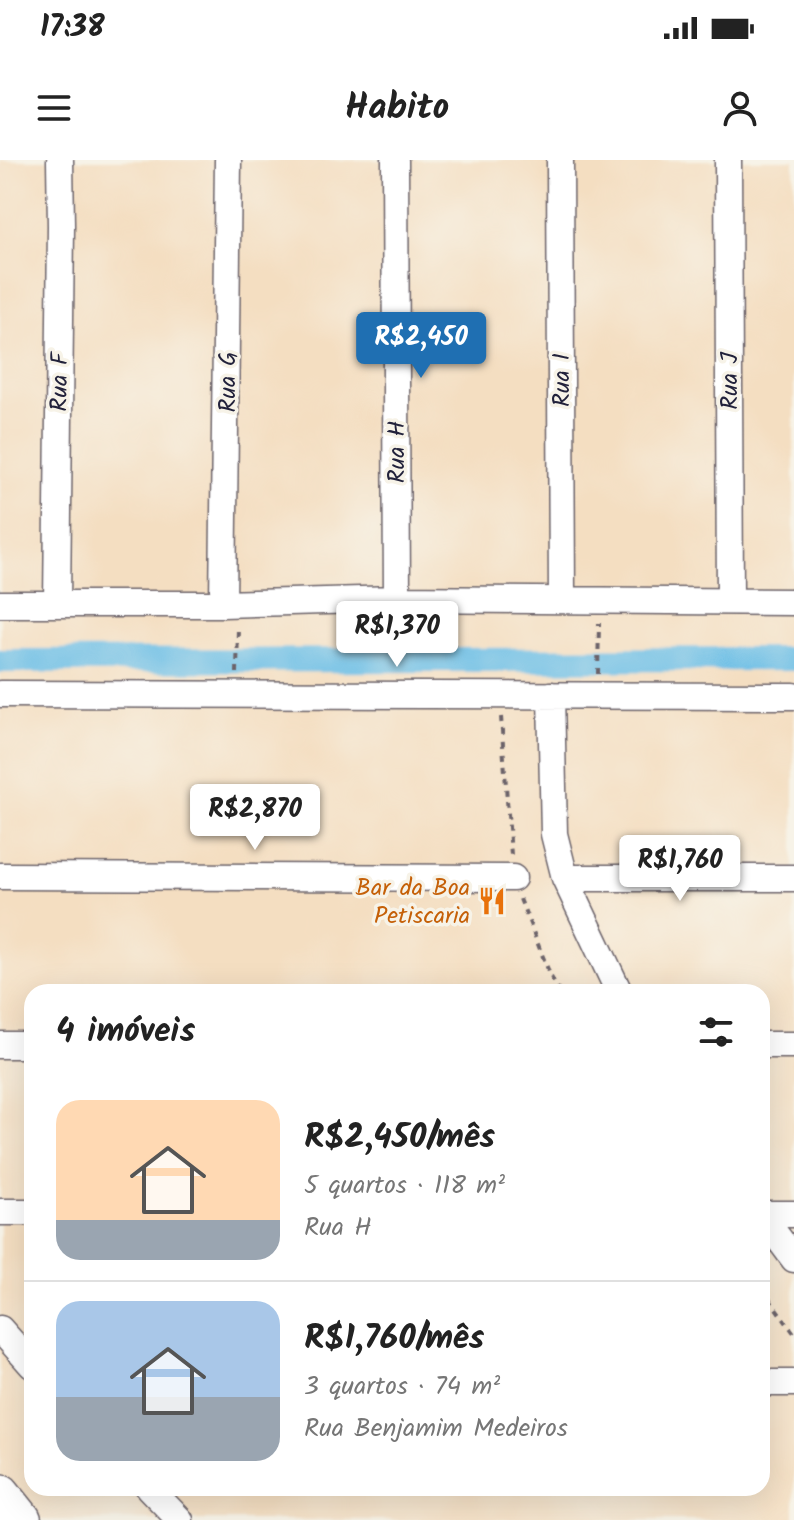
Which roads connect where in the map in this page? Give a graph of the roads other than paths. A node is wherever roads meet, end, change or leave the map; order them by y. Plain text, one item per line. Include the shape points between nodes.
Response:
1 (60, 160) edge
2 (228, 160) edge
3 (395, 160) edge
4 (560, 160) edge
5 (728, 160) edge
6 (397, 599) junction
7 (562, 600) junction
8 (730, 601) junction
9 (794, 602) edge
10 (0, 604) edge
11 (57, 604) junction
12 (223, 604) junction
13 (0, 694) edge
14 (551, 695) junction
15 (794, 696) edge
16 (0, 876) edge
17 (513, 878) road end
18 (565, 878) junction
19 (794, 878) edge
20 (615, 984) edge
21 (0, 1045) edge
22 (24, 1045) edge
23 (770, 1045) edge
24 (794, 1045) edge
25 (0, 1212) edge
26 (24, 1212) edge
27 (794, 1214) edge
28 (770, 1215) edge
29 (770, 1226) edge
30 (794, 1259) edge
31 (0, 1329) edge
32 (24, 1356) edge
33 (770, 1383) edge
34 (794, 1383) edge
35 (0, 1495) edge
36 (157, 1496) edge
37 (20, 1520) edge
38 (180, 1520) edge

1 - 11 street, Rua F
2 - 12 street, Rua G
3 - 6 street, Rua H
4 - 7 street, Rua I
5 - 8 street, Rua J
6 - 7 street
6 - 12 street
7 - 8 street
8 - 9 street
10 - 11 street
11 - 12 street
13 - 14 street
14 - 15 street
14 - 18 street via 554,834
16 - 17 street
18 - 19 street
18 - 20 street
21 - 22 street
23 - 24 street
25 - 26 street
27 - 28 street
29 - 30 street
31 - 32 street
33 - 34 street
35 - 37 main road
36 - 38 street

